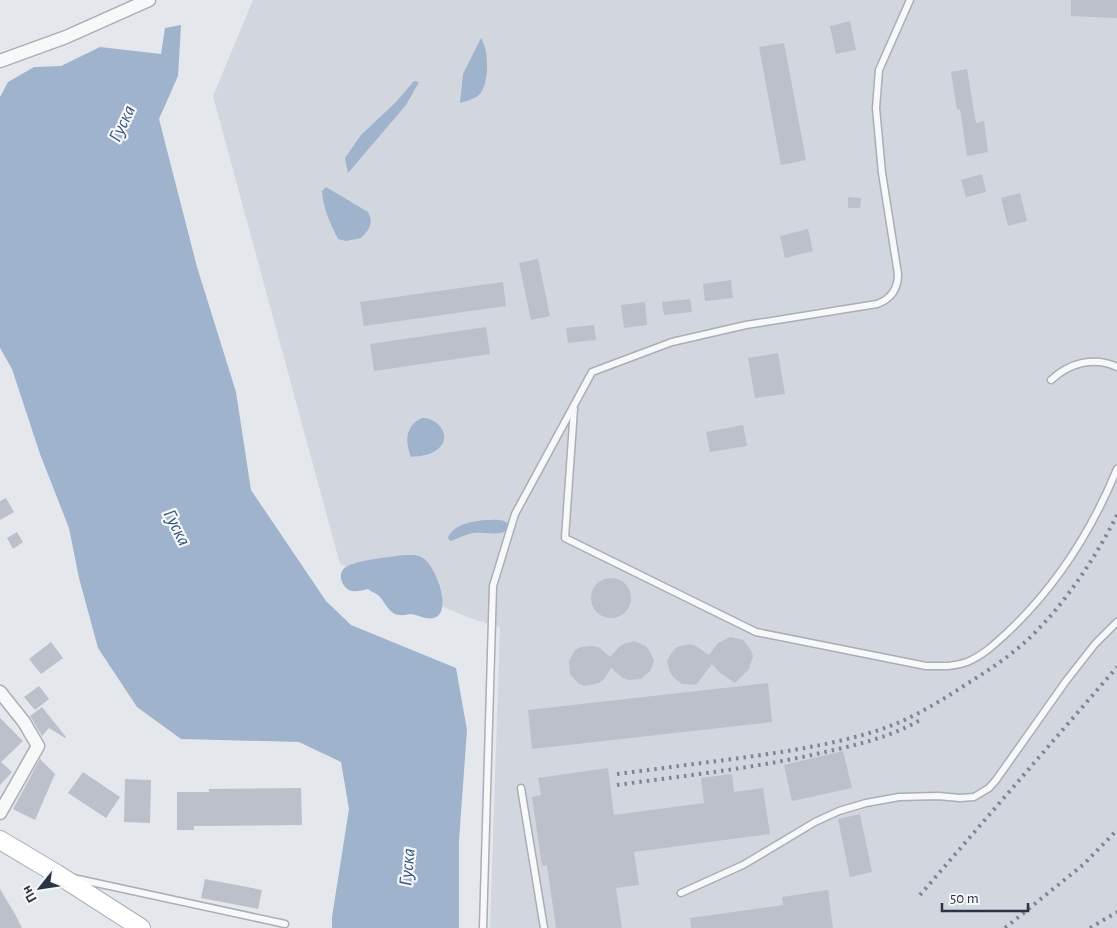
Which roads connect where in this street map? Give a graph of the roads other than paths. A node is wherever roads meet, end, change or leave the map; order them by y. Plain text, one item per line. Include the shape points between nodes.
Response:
1 (149, 0) edge
2 (910, 0) edge
3 (0, 61) edge
4 (1117, 367) edge
5 (1051, 380) dead end
6 (574, 405) junction
7 (1117, 469) edge
8 (1117, 622) edge
9 (0, 692) edge
10 (521, 788) dead end
11 (0, 813) edge
12 (0, 840) edge
13 (58, 874) junction
14 (681, 893) dead end
15 (285, 924) dead end
16 (141, 928) edge
17 (483, 928) edge
18 (544, 928) edge

1 - 3 street via 66,37
2 - 6 lane via 879,70 877,98 882,173 898,274 892,295 877,304 746,325 672,342 592,372
4 - 5 lane via 1095,361 1082,363 1058,373
6 - 7 lane via 566,538 756,632 926,666 968,661 999,640 1020,620 1045,593 1079,546
6 - 17 lane via 515,514 493,586
8 - 14 lane via 1081,660 996,780 982,794 967,798 899,797 839,811 743,865
9 - 11 street via 38,746
10 - 18 lane
12 - 13 main road
13 - 15 lane
13 - 16 main road

